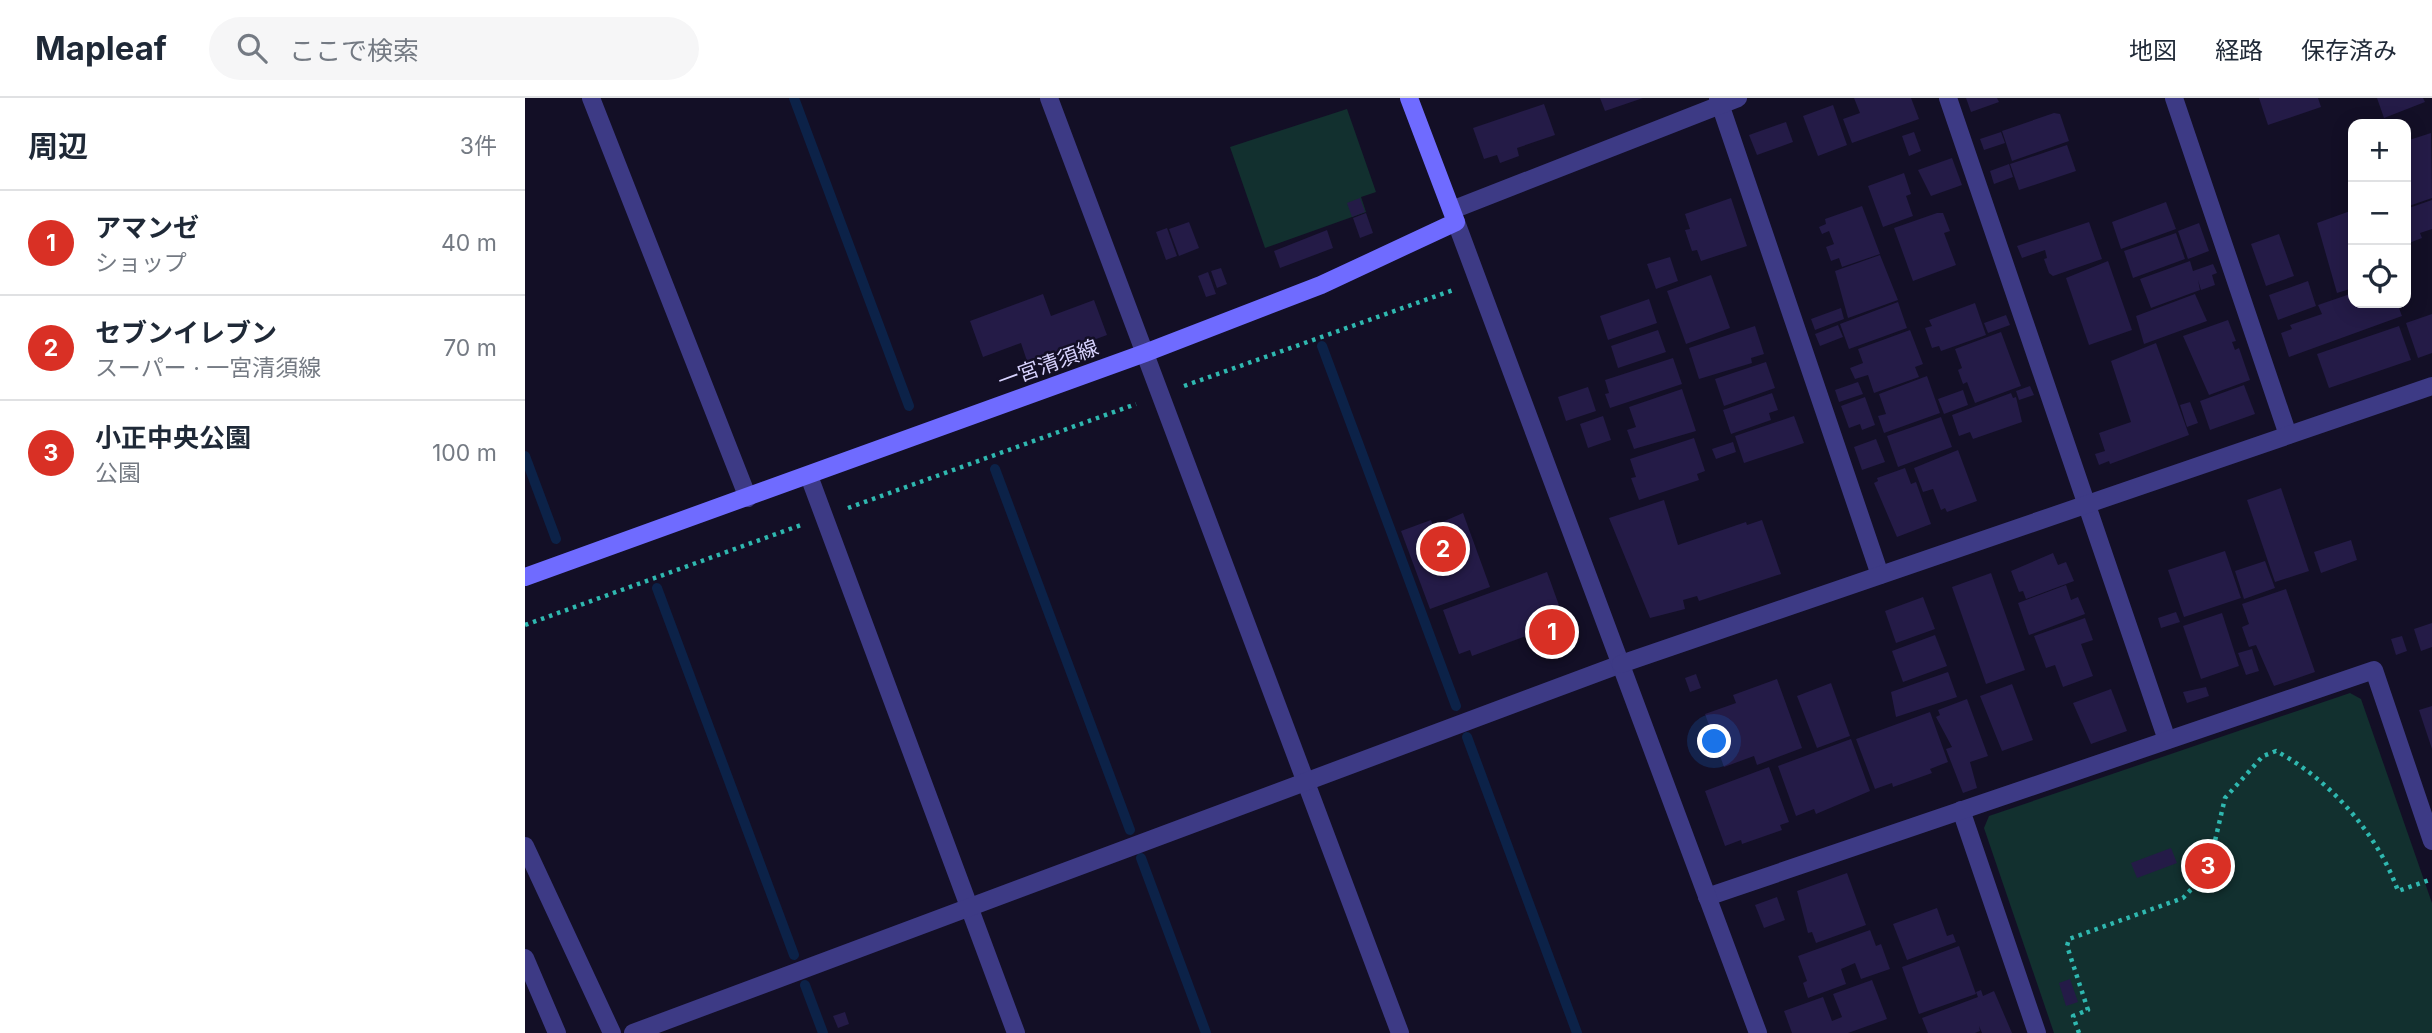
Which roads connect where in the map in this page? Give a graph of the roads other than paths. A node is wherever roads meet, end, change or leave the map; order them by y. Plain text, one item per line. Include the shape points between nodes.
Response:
1 (591, 98) edge
2 (1049, 98) edge
3 (1409, 98) edge
4 (1738, 98) edge
5 (1948, 98) edge
6 (2174, 98) edge
7 (1720, 101) edge
8 (1454, 216) junction
9 (1145, 353) junction
10 (2432, 386) edge
11 (2288, 435) junction
12 (809, 476) junction
13 (748, 498) junction
14 (2086, 504) junction
15 (1879, 575) junction
16 (525, 577) edge
17 (1621, 664) junction
18 (2167, 740) junction
19 (1306, 781) junction
20 (1961, 810) junction
21 (2432, 841) edge
22 (525, 846) edge
23 (532, 882) edge
24 (1707, 897) junction
25 (969, 906) junction
26 (525, 958) edge
27 (558, 1033) edge
28 (612, 1033) edge
29 (633, 1033) edge
30 (1016, 1033) edge
31 (1400, 1033) edge
32 (1758, 1033) edge
33 (2037, 1033) edge

1 - 13 street
2 - 9 street
3 - 8 main road
4 - 7 street
5 - 14 street
6 - 11 street
7 - 8 street
7 - 15 street
8 - 9 main road, 一宮清須線 via 1321,285
8 - 17 street
9 - 12 main road, 一宮清須線
9 - 19 street
10 - 11 street
11 - 14 street
12 - 13 main road, 一宮清須線
12 - 25 street
13 - 16 main road, 一宮清須線
14 - 15 street
14 - 18 street
15 - 17 street
17 - 19 street
17 - 24 street
18 - 20 street
18 - 21 street via 2374,670
19 - 25 street
19 - 31 street
20 - 24 street
20 - 33 street
22 - 23 street
23 - 28 street
24 - 32 street
25 - 29 street
25 - 30 street
26 - 27 street

